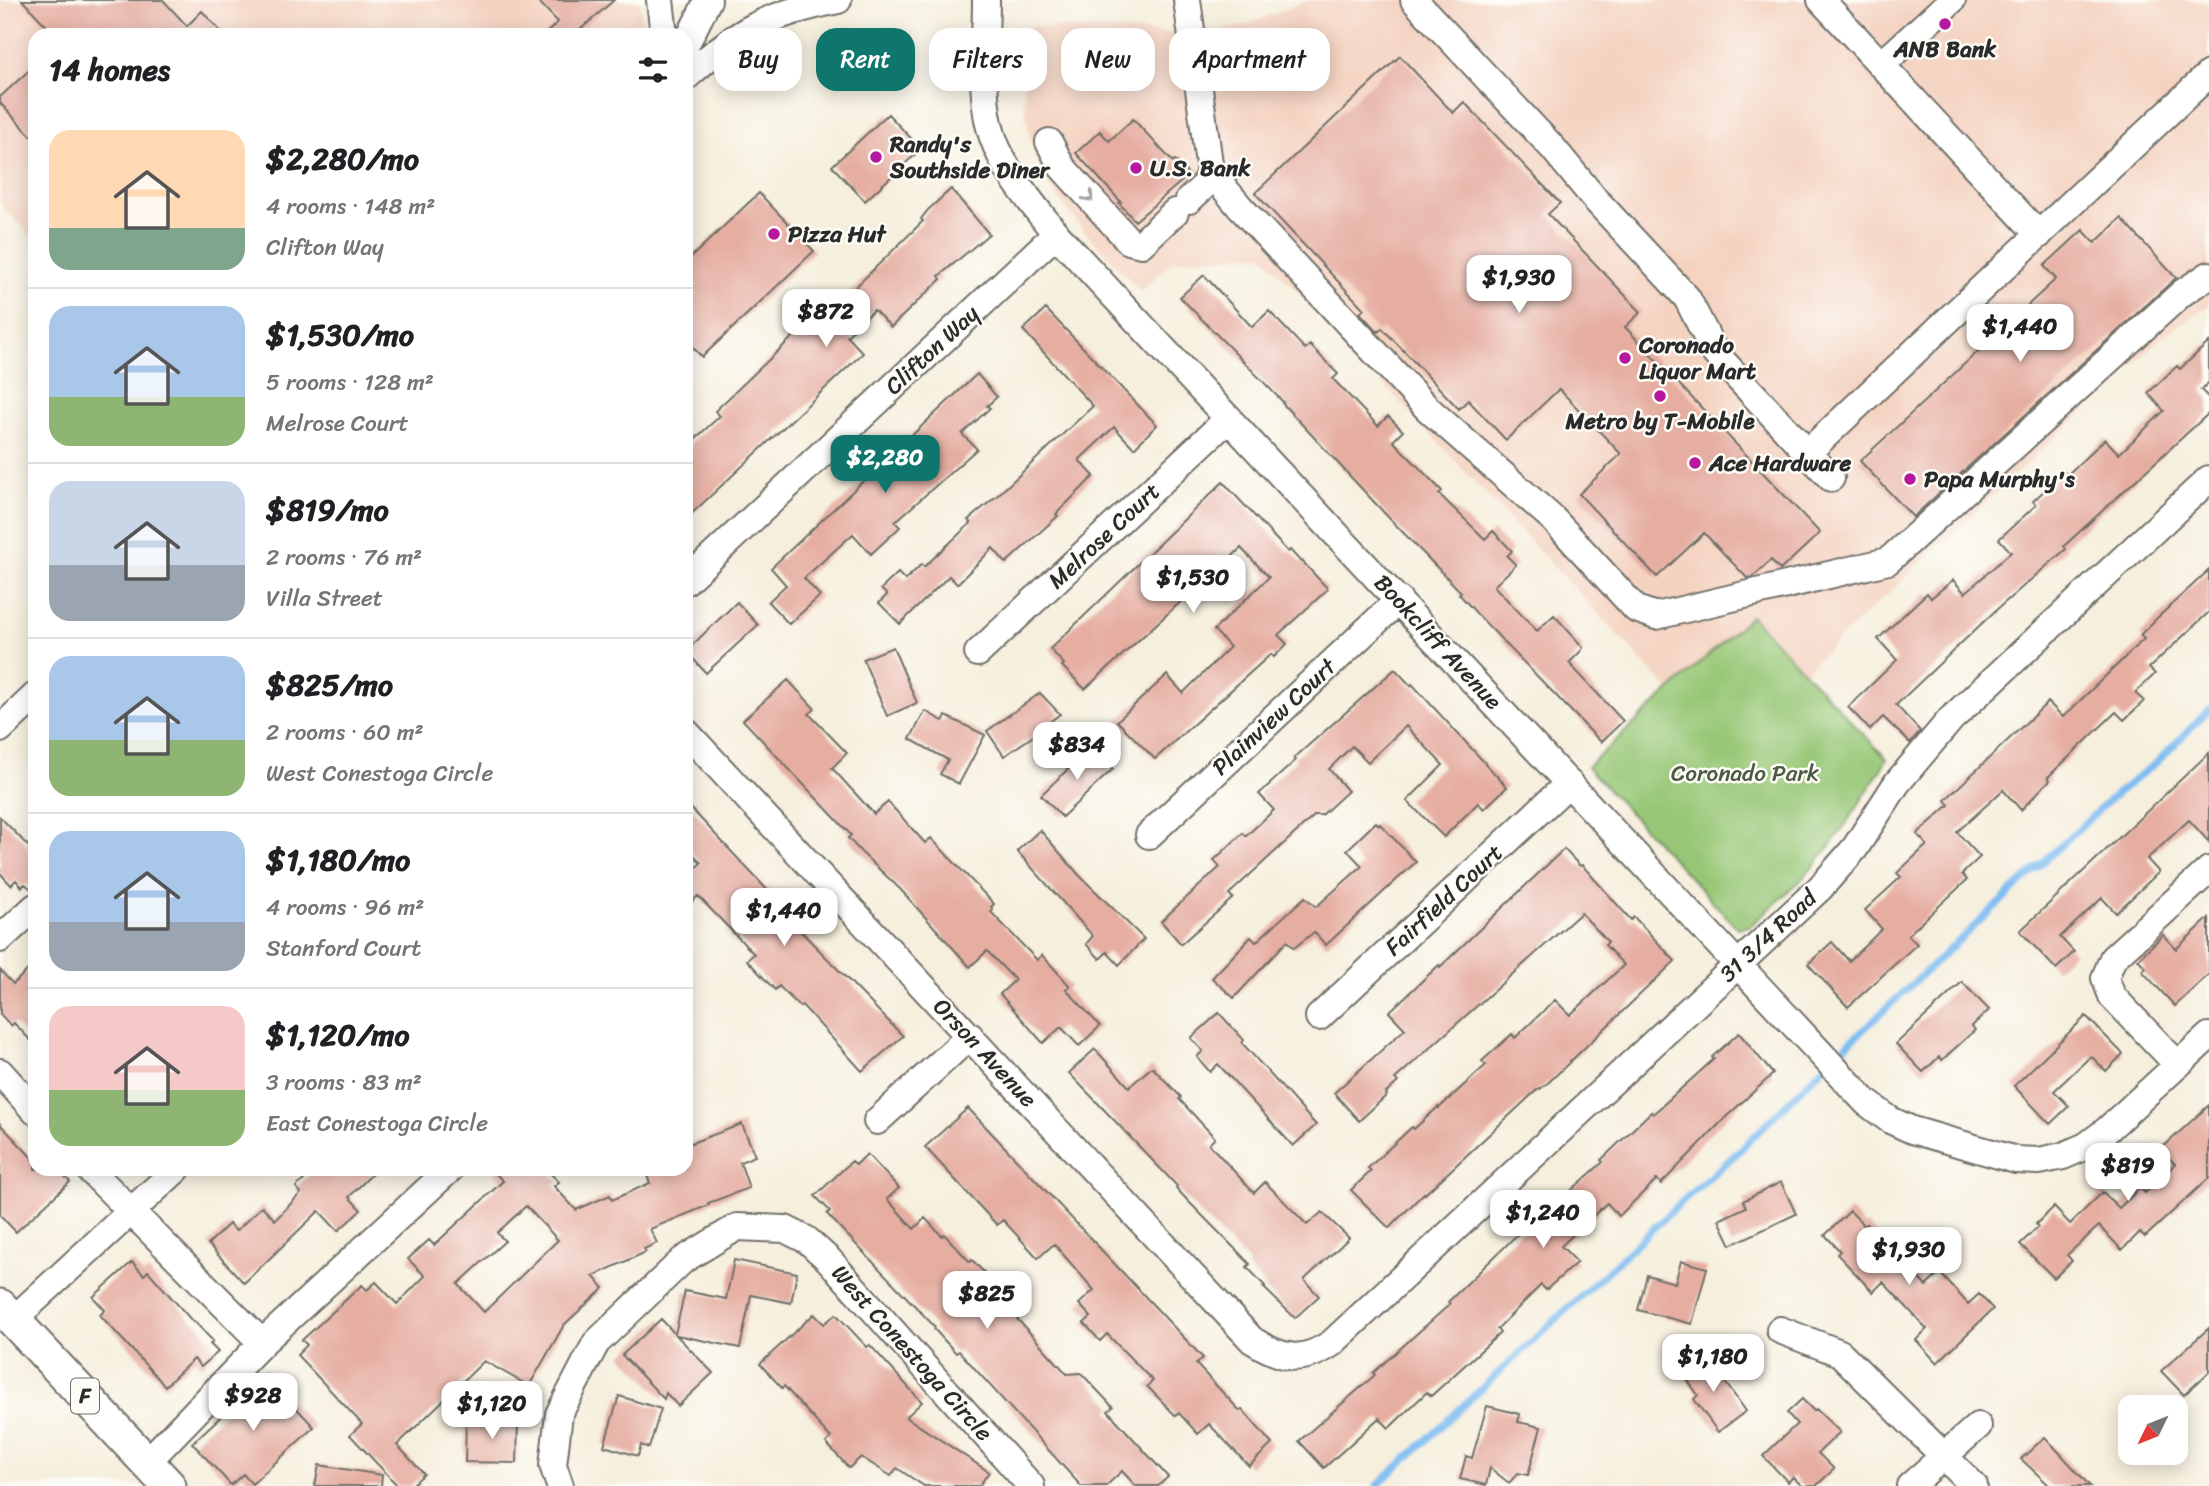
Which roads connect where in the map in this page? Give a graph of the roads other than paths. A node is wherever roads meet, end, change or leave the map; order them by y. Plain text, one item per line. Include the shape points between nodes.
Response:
1 (660, 0) edge
2 (708, 0) edge
3 (838, 0) edge
4 (986, 0) edge
5 (1187, 0) edge
6 (1414, 0) edge
7 (1821, 0) edge
8 (1952, 0) edge
9 (663, 28) edge
10 (693, 30) edge
11 (1881, 65) junction
12 (693, 71) edge
13 (2209, 74) edge
14 (1049, 142) dead end
15 (1210, 172) junction
16 (1056, 234) junction
17 (2039, 235) junction
18 (2209, 275) edge
19 (1229, 418) junction
20 (1808, 452) junction
21 (1831, 478) dead end
22 (2209, 479) edge
23 (693, 574) edge
24 (1399, 600) junction
25 (978, 653) dead end
26 (28, 703) edge
27 (0, 729) edge
28 (693, 739) edge
29 (1569, 783) junction
30 (1149, 835) dead end
31 (2209, 870) edge
32 (28, 913) edge
33 (0, 939) edge
34 (1738, 965) junction
35 (1319, 1017) dead end
36 (970, 1036) junction
37 (2209, 1036) edge
38 (2178, 1065) junction
39 (0, 1072) edge
40 (28, 1103) edge
41 (877, 1121) dead end
42 (96, 1176) edge
43 (169, 1176) edge
44 (442, 1176) edge
45 (130, 1212) junction
46 (7, 1313) edge
47 (1780, 1330) dead end
48 (262, 1343) junction
49 (1295, 1357) joint
50 (1978, 1426) dead end
51 (1943, 1456) junction
52 (158, 1474) edge
53 (560, 1486) edge
54 (1031, 1486) edge
55 (1910, 1486) edge
56 (1974, 1486) edge

1 - 9 street
2 - 10 street
3 - 12 street via 789,11 744,30
4 - 16 street, Bookcliff Avenue via 989,125 1006,167
5 - 15 street
6 - 20 street via 1687,298 1715,353
7 - 11 street
8 - 11 street
11 - 17 street
13 - 17 street
14 -> 15 street via 1062,167 1129,241 1141,244 1197,177
15 - 18 street via 1427,408 1553,519 1636,609 1656,616 1888,561 2182,293
16 - 19 street, Bookcliff Avenue
16 - 23 street, Clifton Way
17 - 20 street
19 - 24 street, Bookcliff Avenue
19 - 25 street, Melrose Court
20 - 21 street
22 - 34 street, 31 3/4 Road via 1951,719 1897,783 1855,848 1820,888
24 - 29 street, Bookcliff Avenue
24 - 30 street, Plainview Court
26 - 27 street
28 - 36 street, Orson Avenue
29 - 34 street, Bookcliff Avenue
29 - 35 street, Fairfield Court
31 - 38 street via 2113,958 2105,978 2112,996
32 - 33 street
34 - 38 street, Bookcliff Avenue via 1866,1102 1890,1120 2017,1160 2039,1161 2086,1146
34 - 49 street, 31 3/4 Road via 1332,1343 1317,1353
36 - 41 street
36 - 49 street, Orson Avenue via 1252,1340 1272,1353
37 - 38 street
39 - 40 street
42 - 45 street
43 - 45 street
44 - 48 street
45 - 46 street
45 - 48 street
46 - 52 main road, F
47 - 51 street via 1840,1353
48 - 52 street
50 - 51 street
51 - 55 street
51 - 56 street
53 - 54 street, West Conestoga Circle via 553,1465 559,1415 596,1343 683,1260 737,1227 785,1230 807,1240

